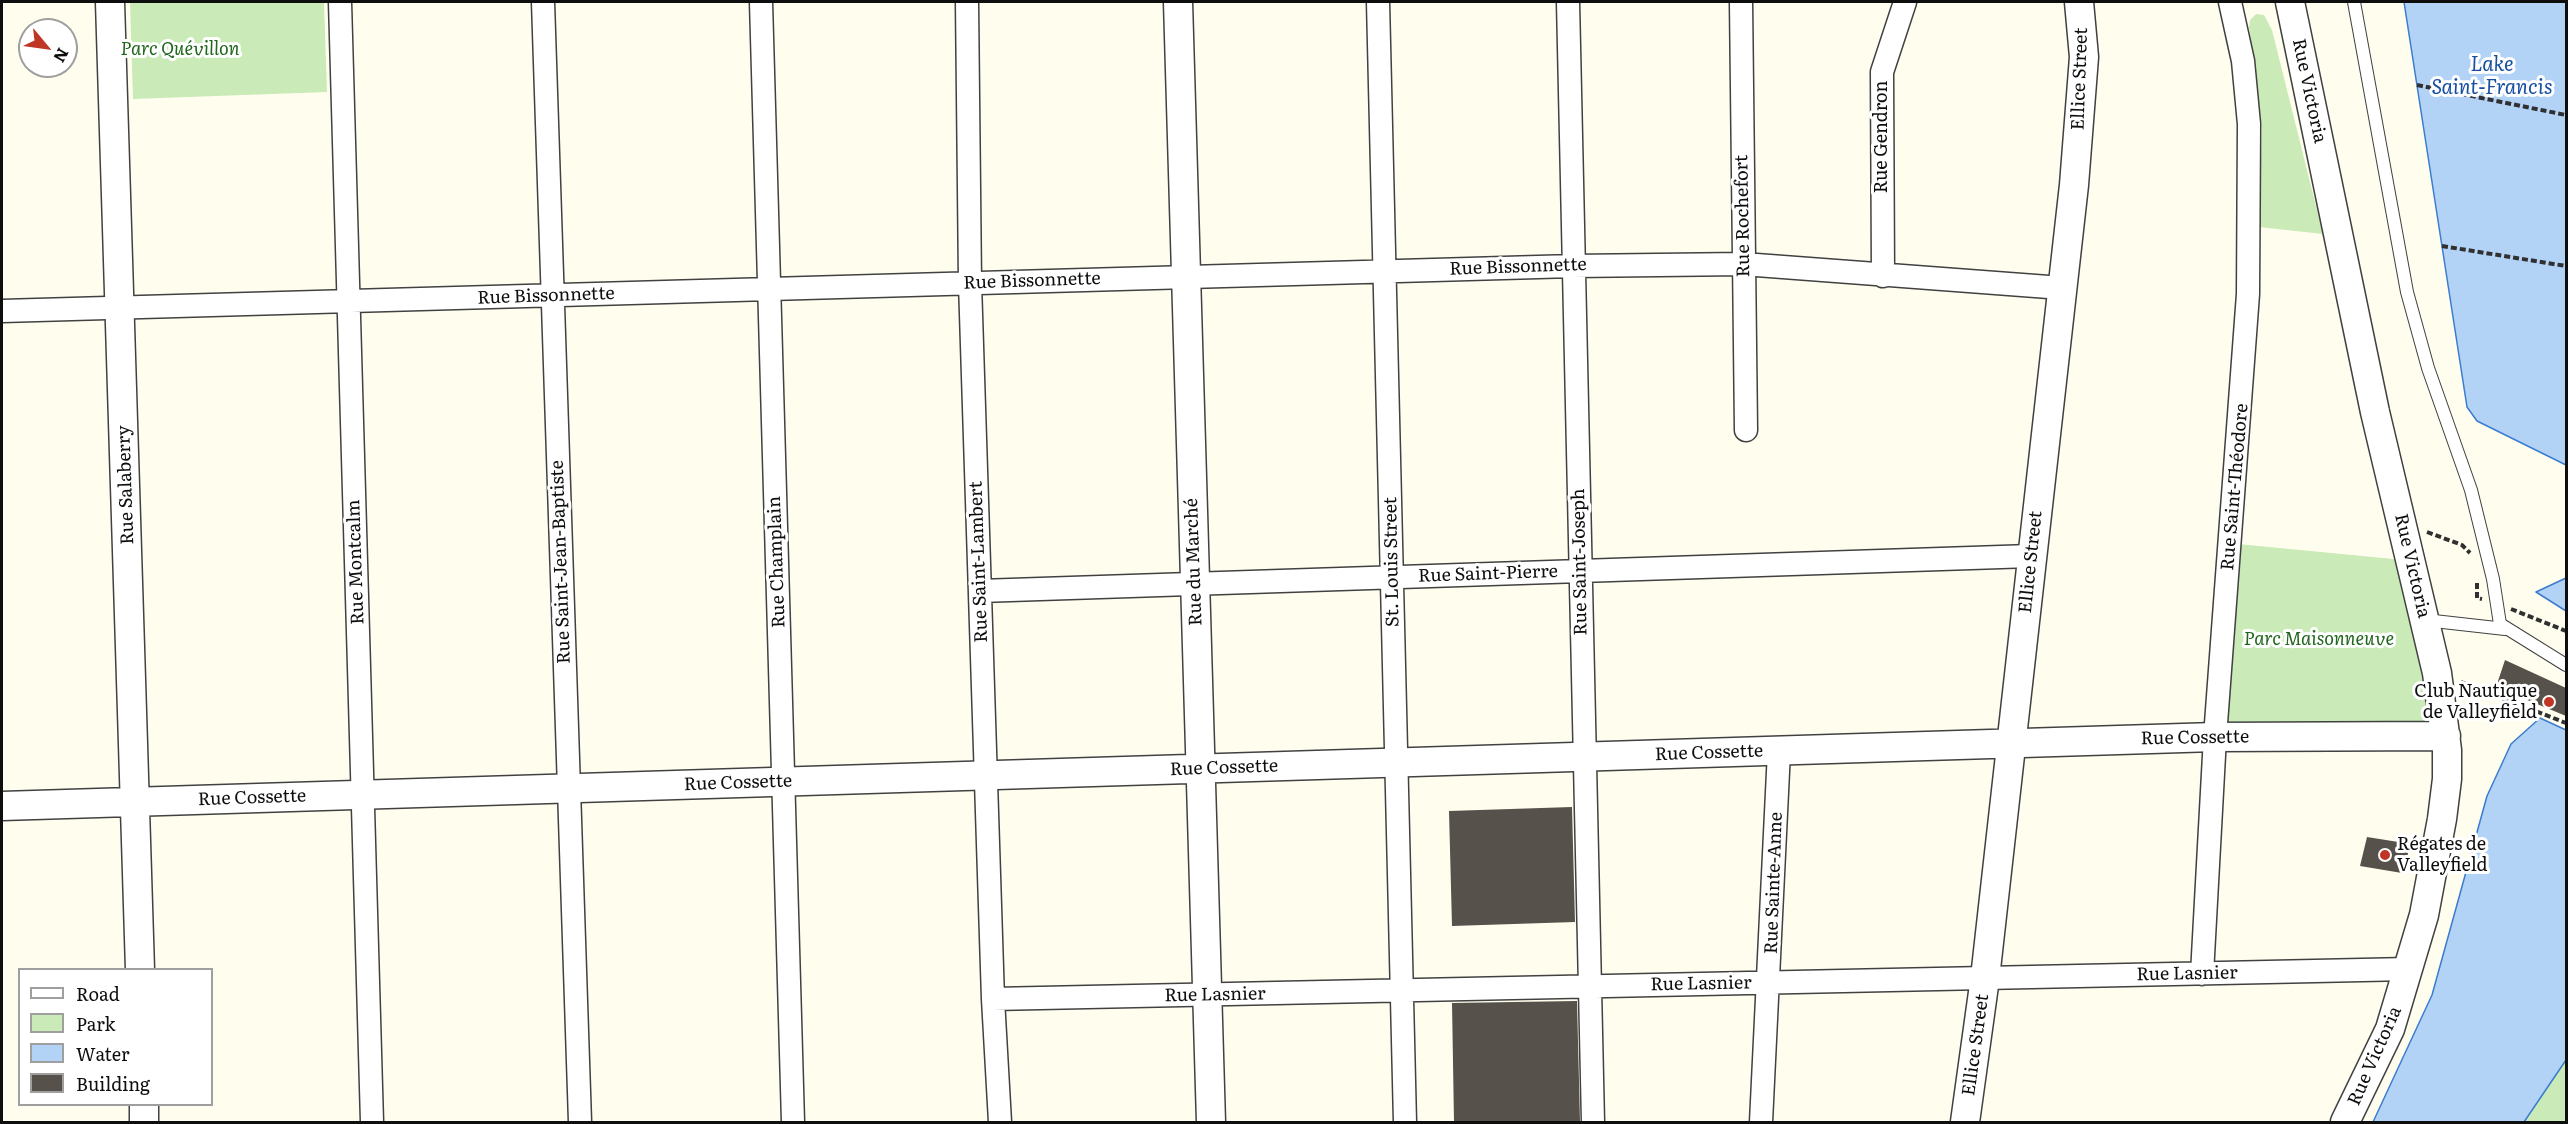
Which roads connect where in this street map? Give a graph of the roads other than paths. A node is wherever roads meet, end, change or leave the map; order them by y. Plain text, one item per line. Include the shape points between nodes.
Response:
1 (110, 2) edge
2 (340, 2) edge
3 (543, 2) edge
4 (761, 2) edge
5 (966, 2) edge
6 (1178, 2) edge
7 (1378, 2) edge
8 (1568, 2) edge
9 (1741, 2) edge
10 (1905, 2) edge
11 (2079, 2) edge
12 (2230, 2) edge
13 (2290, 2) edge
14 (2354, 2) edge
15 (1743, 264) junction
16 (1574, 266) junction
17 (1385, 271) junction
18 (1883, 276) junction
19 (1186, 277) junction
20 (970, 283) junction
21 (2062, 288) junction
22 (769, 289) junction
23 (553, 295) junction
24 (348, 301) junction
25 (121, 308) junction
26 (2, 311) edge
27 (1746, 430) dead end
28 (2031, 556) junction
29 (1581, 571) junction
30 (1392, 577) junction
31 (1195, 584) junction
32 (980, 591) junction
33 (2425, 620) junction
34 (2505, 629) junction
35 (2566, 665) edge
36 (2446, 736) junction
37 (2215, 737) junction
38 (2011, 744) junction
39 (1779, 751) junction
40 (1584, 757) junction
41 (1397, 763) junction
42 (1200, 769) junction
43 (986, 775) junction
44 (783, 782) junction
45 (569, 788) junction
46 (362, 795) junction
47 (136, 802) junction
48 (2, 806) edge
49 (140, 968) edge
50 (2409, 969) junction
51 (2202, 974) junction
52 (1985, 978) junction
53 (1770, 983) junction
54 (1590, 987) junction
55 (1402, 991) junction
56 (1207, 995) junction
57 (993, 999) junction
58 (144, 1106) edge
59 (144, 1122) edge
60 (372, 1122) edge
61 (580, 1122) edge
62 (793, 1122) edge
63 (1000, 1122) edge
64 (1211, 1122) edge
65 (1406, 1122) edge
66 (1593, 1122) edge
67 (1761, 1122) edge
68 (1965, 1122) edge
69 (2345, 1122) edge

1 - 25 street, Rue Salaberry
2 - 24 street, Rue Montcalm
3 - 23 street, Rue Saint-Jean-Baptiste
4 - 22 street, Rue Champlain
5 - 20 street, Rue Saint-Lambert
6 - 19 street, Rue du Marché
7 - 17 street, St. Louis Street
8 - 16 street, Rue Saint-Joseph
9 - 15 street, Rue Rochefort
10 - 18 street, Rue Gendron via 1882,72
11 - 21 street, Ellice Street via 2084,57
12 - 37 street, Rue Saint-Théodore via 2243,61 2249,124 2248,294
13 - 33 street, Rue Victoria via 2375,412
14 - 34 lane via 2407,292 2428,368 2471,490 2499,605 2500,624
15 - 16 street, Rue Bissonnette
15 - 18 street, Rue Bissonnette
15 - 27 street, Rue Rochefort
16 - 17 street, Rue Bissonnette
16 - 29 street, Rue Saint-Joseph
17 - 19 street, Rue Bissonnette
17 - 30 street, St. Louis Street
18 - 21 street, Rue Bissonnette
19 - 20 street, Rue Bissonnette
19 - 31 street, Rue du Marché
20 - 22 street, Rue Bissonnette
20 - 32 street, Rue Saint-Lambert
21 - 28 street, Ellice Street
22 - 23 street, Rue Bissonnette
22 - 44 street, Rue Champlain
23 - 24 street, Rue Bissonnette
23 - 45 street, Rue Saint-Jean-Baptiste
24 - 25 street, Rue Bissonnette
24 - 46 street, Rue Montcalm
25 - 26 street, Rue Bissonnette
25 - 47 street, Rue Salaberry
28 - 29 street, Rue Saint-Pierre
28 - 38 street, Ellice Street
29 - 30 street, Rue Saint-Pierre
29 - 40 street, Rue Saint-Joseph
30 - 31 street, Rue Saint-Pierre
30 - 41 street, St. Louis Street
31 - 32 street, Rue Saint-Pierre
31 - 42 street, Rue du Marché
32 - 43 street, Rue Saint-Lambert
33 - 34 lane
33 - 36 street, Rue Victoria
34 - 35 lane
36 - 37 street, Rue Cossette
36 - 50 street, Rue Victoria via 2447,779 2442,819 2424,915
37 - 38 street, Rue Cossette
37 - 51 street, Rue Saint-Théodore
38 - 39 street, Rue Cossette
38 - 52 street, Ellice Street
39 - 40 street, Rue Cossette
39 - 53 street, Rue Sainte-Anne
40 - 41 street, Rue Cossette
40 - 54 street, Rue Saint-Joseph
41 - 42 street, Rue Cossette
41 - 55 street, St. Louis Street
42 - 43 street, Rue Cossette
42 - 56 street, Rue du Marché
43 - 44 street, Rue Cossette
43 - 57 street, Rue Saint-Lambert
44 - 45 street, Rue Cossette
44 - 62 street, Rue Champlain
45 - 46 street, Rue Cossette
45 - 61 street, Rue Saint-Jean-Baptiste
46 - 47 street, Rue Cossette
46 - 60 street, Rue Montcalm
47 - 48 street, Rue Cossette
47 - 49 street, Rue Salaberry
50 - 51 street, Rue Lasnier
50 - 69 street, Rue Victoria via 2390,1029
51 - 52 street, Rue Lasnier
52 - 53 street, Rue Lasnier
52 - 68 street, Ellice Street
53 - 54 street, Rue Lasnier
53 - 67 street, Rue Sainte-Anne
54 - 55 street, Rue Lasnier
54 - 66 street, Rue Saint-Joseph
55 - 56 street, Rue Lasnier
55 - 65 street, St. Louis Street
56 - 57 street, Rue Lasnier
56 - 64 street, Rue du Marché
57 - 63 street, Rue Saint-Lambert
58 - 59 street

